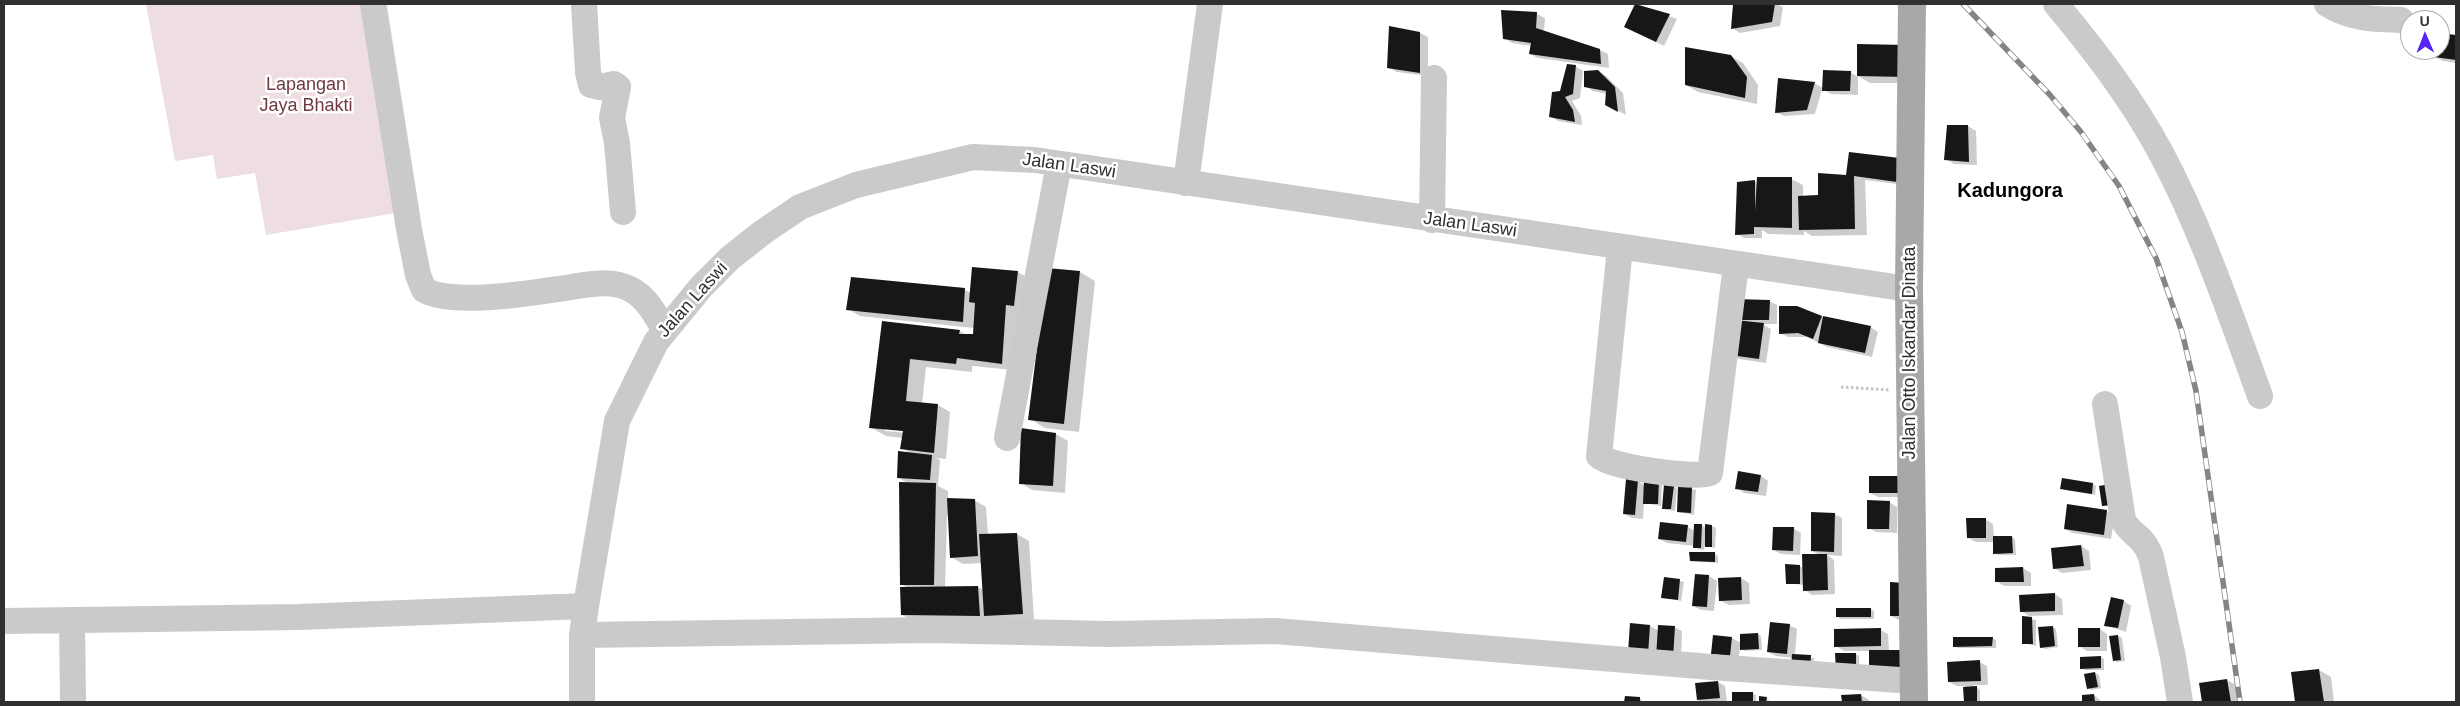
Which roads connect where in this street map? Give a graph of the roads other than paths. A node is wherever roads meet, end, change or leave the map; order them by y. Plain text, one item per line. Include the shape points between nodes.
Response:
1 (373, 4) edge
2 (584, 4) edge
3 (1210, 4) edge
4 (1912, 4) edge
5 (2056, 4) edge
6 (2327, 4) edge
7 (2400, 20) edge
8 (1434, 78) dead end
9 (1059, 164) junction
10 (1186, 183) junction
11 (623, 212) dead end
12 (1432, 220) junction
13 (1620, 248) junction
14 (1736, 264) junction
15 (1909, 289) junction
16 (665, 331) junction
17 (2260, 396) dead end
18 (2104, 404) dead end
19 (1008, 438) dead end
20 (586, 606) junction
21 (72, 620) junction
22 (4, 621) edge
23 (582, 635) junction
24 (1914, 692) edge
25 (73, 702) edge
26 (582, 702) edge
27 (2180, 702) edge

1 - 16 street via 409,230 424,290 436,296 480,296 614,283 632,289 646,300
2 - 11 street via 591,86 600,88 614,84 618,88 612,118
3 - 10 street
4 - 15 main road, Jalan Otto Iskandar Dinata
5 - 17 street via 2102,60 2161,153 2210,260
6 - 7 street via 2344,14
8 - 12 street
9 - 10 street, Jalan Laswi
9 - 16 street, Jalan Laswi via 973,157 856,185 800,207 730,258
9 - 19 street
10 - 12 street, Jalan Laswi
12 - 13 street, Jalan Laswi
13 - 14 street, Jalan Laswi
13 - 14 street via 1599,456 1619,464 1675,473 1698,476 1710,473
14 - 15 street, Jalan Laswi
15 - 24 main road, Jalan Otto Iskandar Dinata
16 - 20 street, Jalan Laswi via 642,367 617,421
18 - 27 street via 2123,520 2127,528 2147,545 2151,557
20 - 21 street via 299,617
20 - 23 street, Jalan Laswi
21 - 22 street
21 - 25 street
23 - 24 street via 931,630 1109,634 1275,631 1701,666
23 - 26 street, Jalan Laswi

